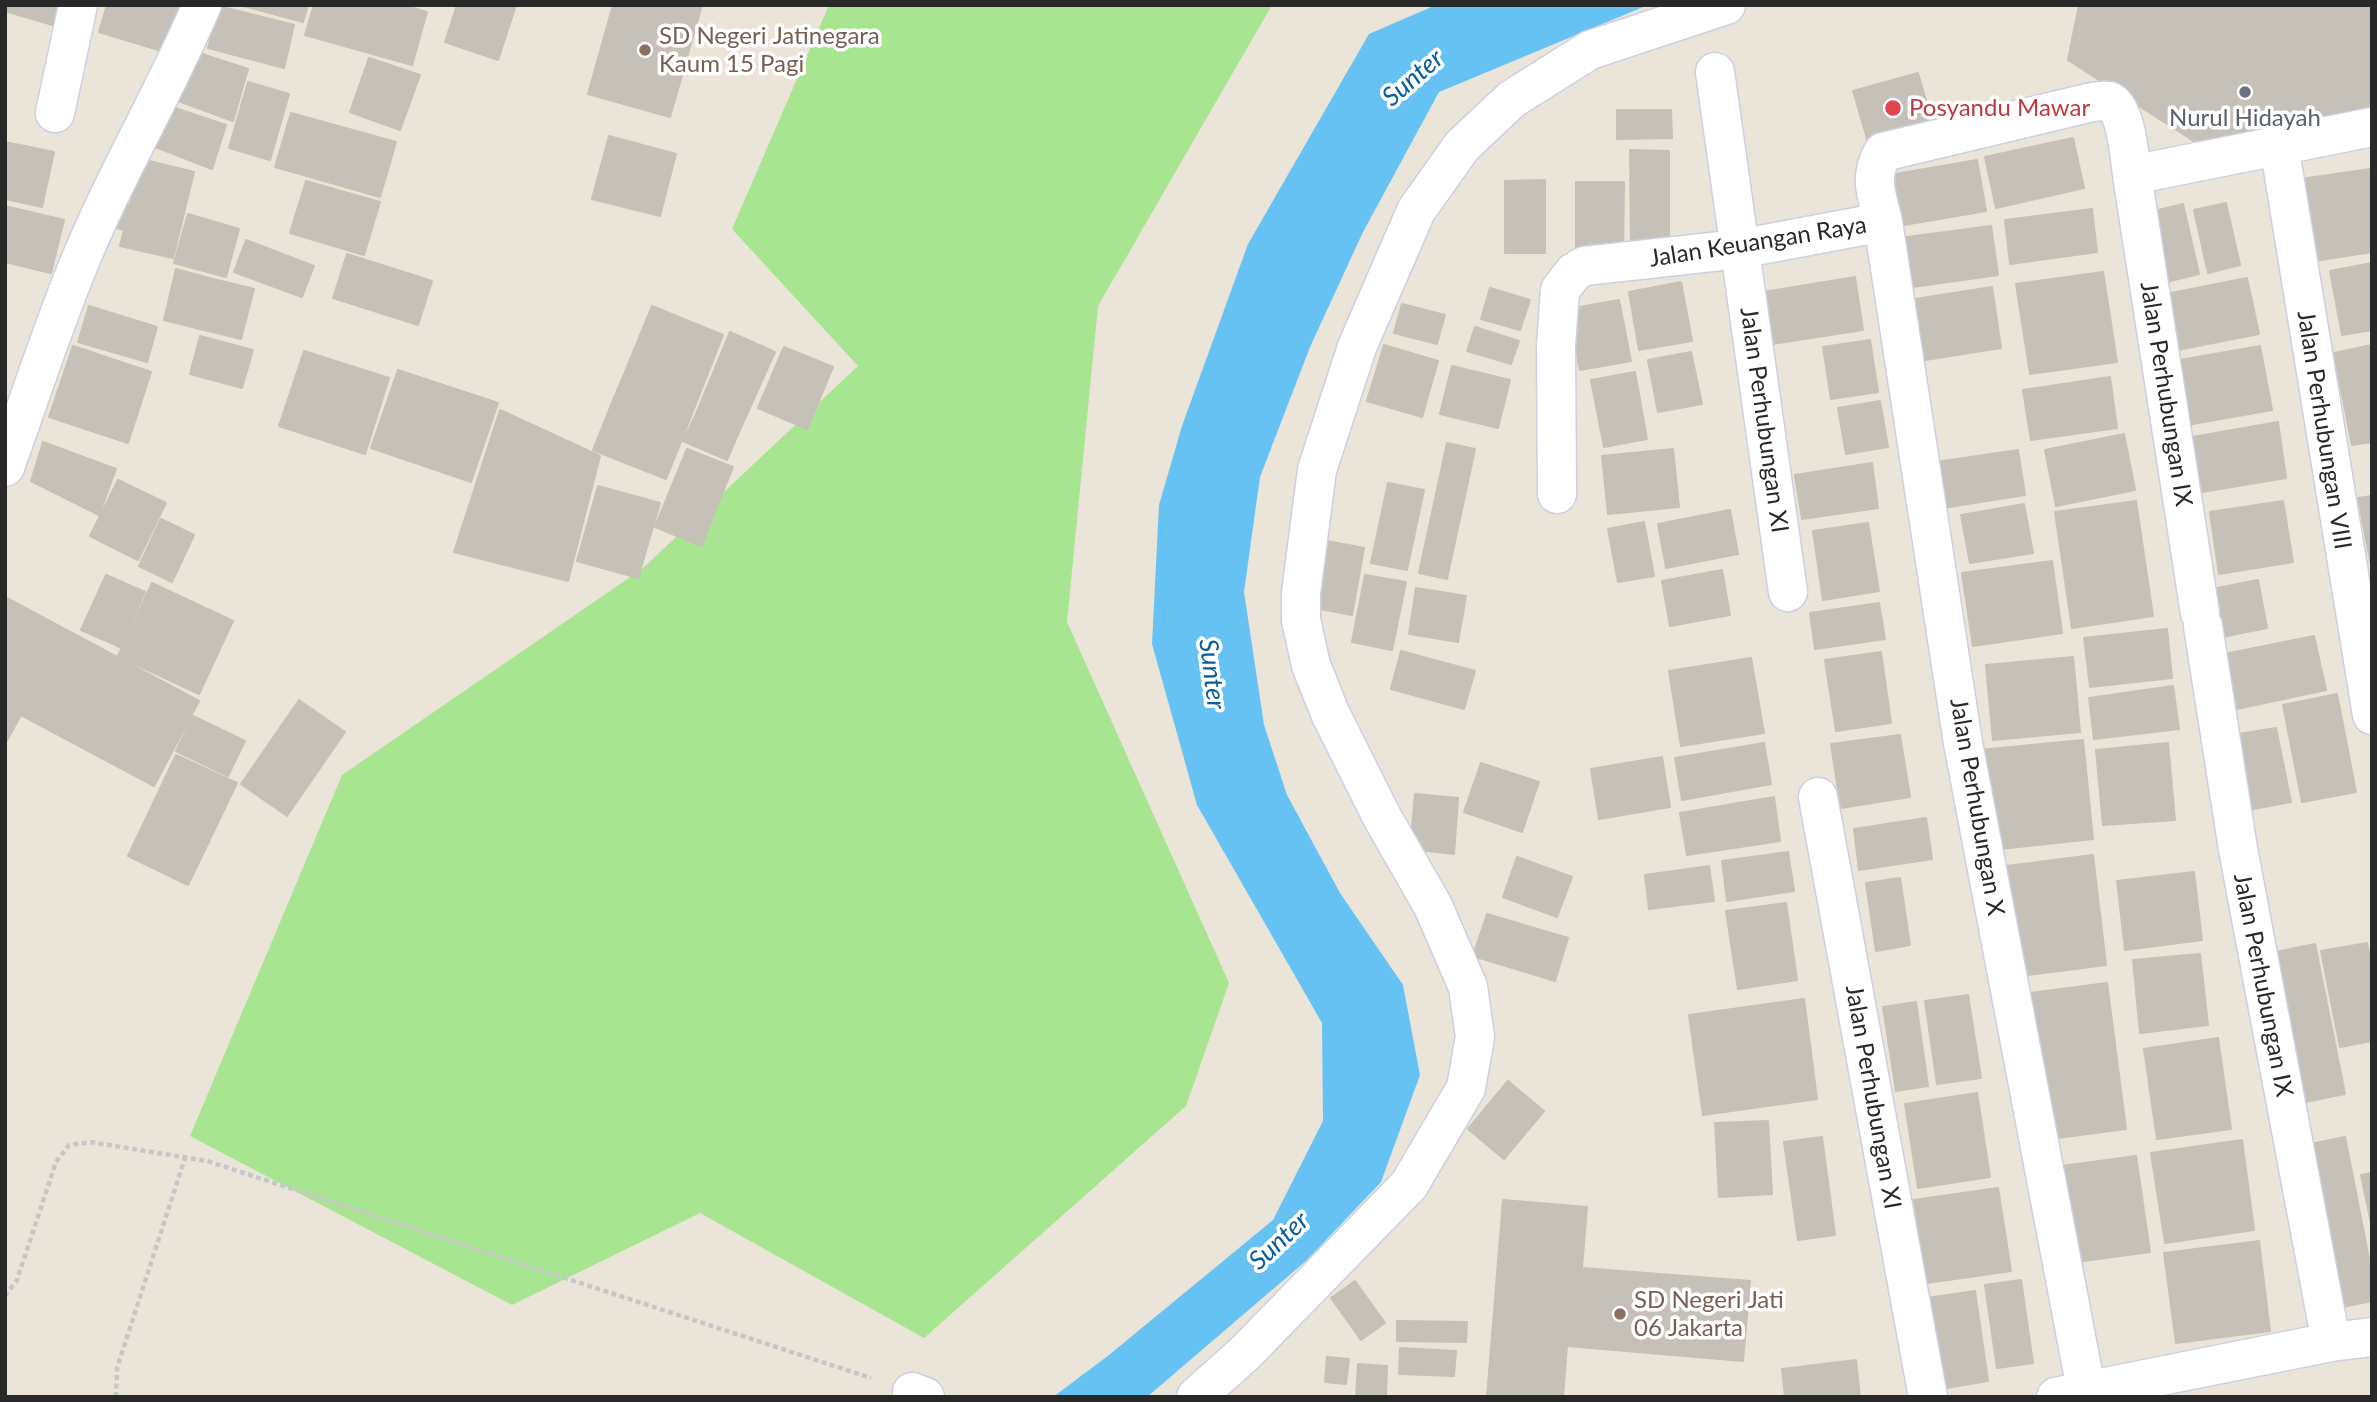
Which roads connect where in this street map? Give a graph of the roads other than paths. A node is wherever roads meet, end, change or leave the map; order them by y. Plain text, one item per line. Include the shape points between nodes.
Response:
1 (78, 5) edge
2 (202, 5) edge
3 (1726, 5) edge
4 (1715, 72) dead end
5 (55, 113) dead end
6 (2372, 127) edge
7 (2279, 145) junction
8 (2132, 175) junction
9 (1883, 222) junction
10 (1739, 249) junction
11 (5, 467) edge
12 (1557, 494) dead end
13 (1788, 592) dead end
14 (2372, 715) edge
15 (1818, 797) dead end
16 (2372, 1337) edge
17 (2331, 1342) junction
18 (2071, 1393) edge
19 (1196, 1397) edge
20 (1928, 1397) edge

1 - 5 street
2 - 11 street via 78,266
3 - 19 street via 1590,50 1512,99 1462,146 1416,211 1357,347 1318,470 1301,620 1311,665 1330,713 1433,906 1468,987 1475,1037 1466,1088 1409,1185
4 - 10 street, Jalan Perhubungan XI
6 - 7 street
7 - 8 street
7 - 14 street, Jalan Perhubungan VIII
8 - 9 street, Jalan Keuangan Raya via 2116,106 2108,101 2092,102 1883,152 1873,176
8 - 17 street, Jalan Perhubungan IX via 2238,849
9 - 10 street, Jalan Keuangan Raya
9 - 18 street, Jalan Perhubungan X via 1963,743
10 - 12 street, Jalan Keuangan Raya via 1584,266 1560,290
10 - 13 street, Jalan Perhubungan XI
15 - 20 street, Jalan Perhubungan XI
16 - 17 street
17 - 18 street

